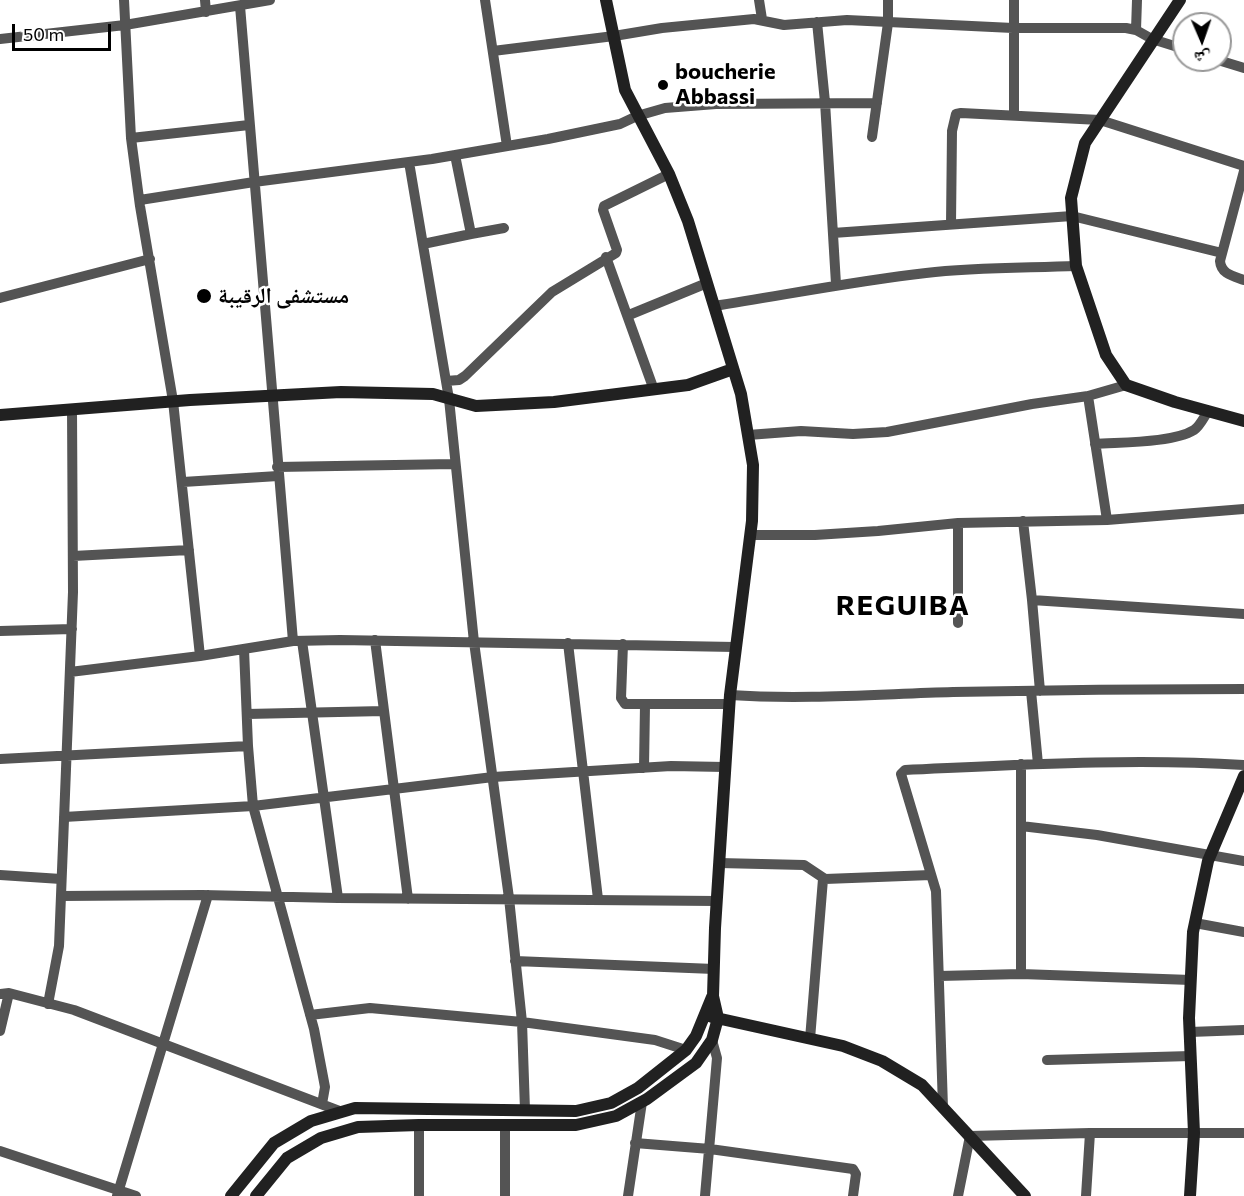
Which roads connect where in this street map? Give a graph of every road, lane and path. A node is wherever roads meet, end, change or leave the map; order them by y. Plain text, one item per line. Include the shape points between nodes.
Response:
1 (124, 0) edge
2 (205, 0) edge
3 (270, 0) edge
4 (484, 0) edge
5 (606, 0) edge
6 (759, 0) edge
7 (888, 0) edge
8 (1014, 0) edge
9 (1137, 0) edge
10 (1180, 0) edge
11 (240, 6) junction
12 (206, 12) junction
13 (762, 19) junction
14 (816, 22) junction
15 (888, 23) junction
16 (125, 25) junction
17 (1013, 28) junction
18 (1136, 30) junction
19 (614, 36) junction
20 (0, 39) edge
21 (1152, 39) junction
22 (1172, 45) edge
23 (493, 51) junction
24 (825, 102) junction
25 (877, 103) junction
26 (637, 116) junction
27 (1014, 116) junction
28 (1100, 120) junction
29 (249, 125) junction
30 (872, 137) dead end
31 (131, 138) junction
32 (507, 146) junction
33 (455, 155) junction
34 (409, 162) junction
35 (1244, 166) edge
36 (1244, 171) edge
37 (669, 174) junction
38 (254, 182) junction
39 (140, 200) junction
40 (1072, 216) junction
41 (951, 224) junction
42 (504, 228) dead end
43 (833, 233) junction
44 (471, 234) junction
45 (423, 244) junction
46 (1222, 253) junction
47 (606, 257) junction
48 (150, 259) junction
49 (1076, 266) junction
50 (1244, 280) edge
51 (707, 283) junction
52 (836, 284) junction
53 (0, 298) edge
54 (714, 306) junction
55 (628, 315) junction
56 (733, 369) junction
57 (446, 381) junction
58 (1126, 385) junction
59 (654, 390) junction
60 (271, 396) junction
61 (1088, 396) junction
62 (449, 399) junction
63 (173, 401) junction
64 (72, 409) junction
65 (1208, 411) junction
66 (0, 415) edge
67 (1244, 421) edge
68 (748, 435) junction
69 (1095, 444) junction
70 (454, 464) junction
71 (278, 472) junction
72 (183, 482) junction
73 (1244, 509) edge
74 (1107, 520) junction
75 (1023, 521) junction
76 (958, 523) junction
77 (750, 535) junction
78 (189, 550) junction
79 (73, 556) junction
80 (1032, 600) junction
81 (1244, 614) edge
82 (958, 622) dead end
83 (72, 629) junction
84 (0, 631) edge
85 (375, 640) junction
86 (298, 641) junction
87 (474, 642) junction
88 (568, 643) junction
89 (623, 644) junction
90 (735, 647) junction
91 (244, 649) junction
92 (200, 656) junction
93 (70, 672) junction
94 (1244, 688) edge
95 (1036, 691) junction
96 (730, 699) junction
97 (645, 705) junction
98 (384, 711) junction
99 (311, 713) junction
100 (247, 714) junction
101 (248, 746) junction
102 (67, 757) junction
103 (0, 759) edge
104 (1038, 764) junction
105 (1021, 765) junction
106 (1244, 765) edge
107 (725, 767) junction
108 (644, 768) junction
109 (584, 771) junction
110 (1244, 776) edge
111 (493, 777) junction
112 (395, 789) junction
113 (322, 797) junction
114 (253, 806) junction
115 (64, 817) junction
116 (1021, 826) junction
117 (1210, 855) junction
118 (1244, 861) edge
119 (719, 863) junction
120 (0, 875) edge
121 (931, 875) junction
122 (61, 879) junction
123 (823, 879) junction
124 (208, 895) junction
125 (61, 896) junction
126 (278, 896) junction
127 (338, 898) junction
128 (509, 898) junction
129 (408, 899) junction
130 (598, 899) junction
131 (717, 901) junction
132 (1195, 923) junction
133 (1244, 932) edge
134 (515, 961) junction
135 (714, 969) junction
136 (1021, 974) junction
137 (939, 976) junction
138 (1191, 980) junction
139 (4, 994) edge
140 (48, 1004) junction
141 (310, 1015) junction
142 (712, 1017) junction
143 (522, 1022) junction
144 (1244, 1030) edge
145 (0, 1031) edge
146 (1190, 1032) junction
147 (810, 1039) junction
148 (712, 1040) junction
149 (163, 1044) junction
150 (686, 1050) junction
151 (1191, 1056) junction
152 (1047, 1060) dead end
153 (642, 1102) junction
154 (322, 1104) junction
155 (943, 1108) junction
156 (525, 1110) junction
157 (342, 1112) junction
158 (419, 1125) junction
159 (505, 1125) junction
160 (1090, 1133) junction
161 (1194, 1133) junction
162 (1244, 1133) edge
163 (970, 1136) junction
164 (635, 1143) junction
165 (710, 1149) junction
166 (0, 1150) edge
167 (118, 1193) edge
168 (136, 1196) edge
169 (231, 1196) edge
170 (256, 1196) edge
171 (419, 1196) edge
172 (505, 1196) edge
173 (628, 1196) edge
174 (705, 1196) edge
175 (852, 1196) edge
176 (958, 1196) edge
177 (1025, 1196) edge
178 (1086, 1196) edge
179 (1190, 1196) edge

1 - 16 street
2 - 12 street
3 - 11 street
4 - 23 street
5 - 19 main road
6 - 13 street
7 - 15 street
8 - 17 street
9 - 18 street
10 - 21 main road
11 - 12 street
11 - 29 street
12 - 16 street
13 - 14 street via 776,24
13 - 19 street
14 - 15 street
14 - 24 street
15 - 17 street
15 - 25 street
16 - 20 street
16 - 31 street
17 - 18 street
17 - 27 street
18 - 21 street
19 - 23 street
19 - 26 main road via 625,90
21 - 22 street
21 - 28 main road
23 - 32 street
24 - 25 street
24 - 26 street via 675,107
24 - 43 street
25 - 30 street
26 - 32 street via 620,124
26 - 37 main road
27 - 28 street
27 - 41 street via 956,114 952,130
28 - 35 street
28 - 40 main road via 1085,143 1071,198
29 - 31 street
29 - 38 street
31 - 39 street
32 - 33 street
33 - 34 street
33 - 44 street
34 - 38 street
34 - 45 street
36 - 46 street
37 - 47 street via 603,206 617,250
37 - 51 main road
38 - 39 street
38 - 60 street
39 - 48 street
40 - 41 street
40 - 46 street
40 - 49 main road
41 - 43 street
42 - 44 street
43 - 52 street
44 - 45 street
45 - 57 street
46 - 50 street via 1220,268
47 - 55 street
47 - 57 street via 552,292 465,376
48 - 53 street
48 - 63 street
49 - 52 street via 929,272
49 - 58 main road via 1106,355
51 - 54 main road
51 - 55 street
52 - 54 street
54 - 56 main road
55 - 59 street
56 - 59 main road via 688,385
56 - 68 main road
57 - 62 street
58 - 61 street
58 - 65 main road
59 - 62 main road via 476,406
60 - 62 main road via 341,392 433,394
60 - 63 main road
60 - 71 street
61 - 68 street via 887,432 793,431
61 - 69 street
62 - 70 street
63 - 64 main road
63 - 72 street
64 - 66 main road
64 - 79 street
65 - 67 main road
65 - 69 street via 1196,429 1181,435
68 - 77 main road via 753,465
69 - 74 street
70 - 71 street
70 - 87 street
71 - 72 street
71 - 86 street
72 - 78 street
73 - 74 street
74 - 75 street
75 - 76 street
75 - 80 street
76 - 77 street via 815,535
76 - 82 street
77 - 90 main road
78 - 79 street
78 - 92 street
79 - 83 street
80 - 81 street
80 - 95 street
83 - 84 street
83 - 93 street
85 - 86 street
85 - 87 street
85 - 98 street
86 - 91 street
86 - 99 street
87 - 88 street
87 - 111 street
88 - 89 street
88 - 109 street
89 - 90 street
89 - 97 street via 622,702
90 - 96 main road
91 - 92 street
91 - 100 street
92 - 93 street
93 - 102 street
94 - 95 street
95 - 96 street
95 - 104 street
96 - 97 street
96 - 107 main road
97 - 108 street
98 - 99 street
98 - 112 street
99 - 100 street
99 - 113 street
100 - 101 street
101 - 102 street
101 - 114 street
102 - 103 street
102 - 115 street
104 - 105 street
104 - 106 street
105 - 116 street
105 - 121 street via 901,774
107 - 108 street
107 - 119 main road
108 - 109 street
109 - 111 street
109 - 130 street
110 - 117 main road
111 - 112 street
111 - 128 street
112 - 113 street
112 - 129 street
113 - 114 street
113 - 127 street
114 - 115 street
114 - 126 street
115 - 122 street
116 - 117 street
116 - 136 street
117 - 118 street
117 - 132 main road
119 - 123 street via 804,865
119 - 131 main road
120 - 122 street
121 - 123 street
121 - 137 street via 936,891
122 - 125 street
123 - 147 street
124 - 125 street
124 - 126 street
124 - 149 street
125 - 140 street via 59,946
126 - 127 street
126 - 141 street
127 - 129 street
128 - 129 street
128 - 130 street
128 - 134 street
130 - 131 street
131 - 135 main road
132 - 133 street
132 - 138 main road
134 - 135 street
134 - 143 street
135 - 142 main road
136 - 137 street
136 - 138 street
137 - 155 street
138 - 146 main road
139 - 140 street
139 - 145 street
140 - 149 street
141 - 143 street via 370,1008
141 - 154 street via 325,1087
142 - 147 main road
142 - 148 main road
142 - 150 main road
143 - 150 street via 655,1040
143 - 156 street
144 - 146 street
146 - 151 main road
147 - 155 main road via 882,1061 922,1085
148 - 153 main road via 696,1063
148 - 165 street via 717,1058
149 - 154 street
149 - 167 street
150 - 156 main road via 638,1088 611,1103 576,1111
151 - 152 street
151 - 161 main road
153 - 159 main road via 616,1116 576,1125
153 - 164 street
154 - 157 street
155 - 163 main road
156 - 157 main road via 355,1108
157 - 169 main road via 311,1121 274,1143
158 - 159 main road
158 - 170 main road via 358,1127 321,1138 287,1158
158 - 171 street
159 - 172 street
160 - 161 street
160 - 163 street
160 - 178 street
161 - 162 street
161 - 179 main road
163 - 176 street
163 - 177 main road
164 - 165 street
164 - 173 street
165 - 174 street
165 - 175 street via 853,1169 856,1174
166 - 167 street
167 - 168 street

